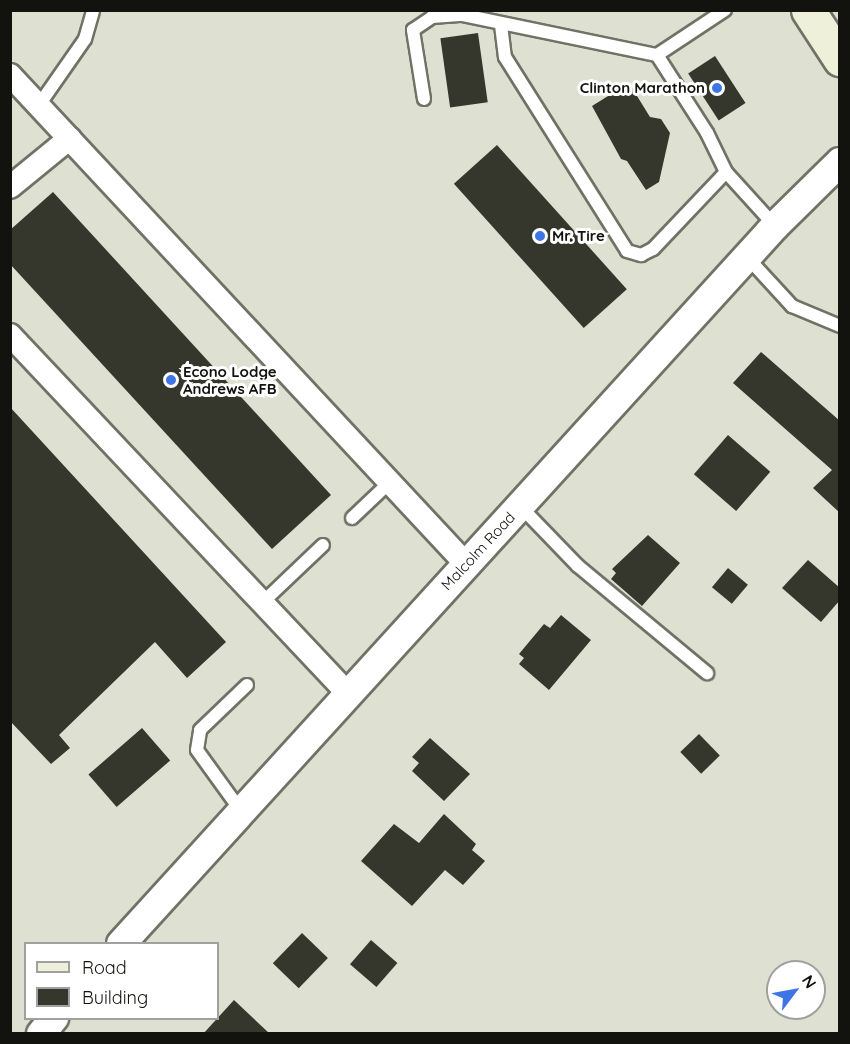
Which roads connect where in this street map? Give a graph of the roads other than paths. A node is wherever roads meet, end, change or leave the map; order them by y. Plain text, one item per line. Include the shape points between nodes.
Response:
1 (725, 10) edge
2 (808, 10) edge
3 (93, 11) edge
4 (501, 25) junction
5 (657, 55) junction
6 (840, 60) edge
7 (10, 75) edge
8 (424, 99) dead end
9 (39, 105) junction
10 (70, 138) junction
11 (840, 162) edge
12 (726, 172) junction
13 (10, 187) edge
14 (775, 226) junction
15 (747, 257) junction
16 (840, 326) edge
17 (10, 335) edge
18 (390, 482) junction
19 (520, 506) junction
20 (352, 518) dead end
21 (323, 545) dead end
22 (466, 564) junction
23 (262, 603) junction
24 (707, 673) dead end
25 (247, 685) dead end
26 (348, 694) junction
27 (242, 811) junction
28 (123, 942) edge
29 (52, 1020) edge
30 (41, 1034) edge

1 - 5 lane
2 - 6 main road
3 - 9 lane via 85,39
4 - 5 lane
4 - 8 lane via 463,15 432,17 413,30
4 - 12 lane via 505,57 627,251 641,255 653,249
5 - 12 lane via 707,132
7 - 9 street
9 - 10 street
10 - 13 street
10 - 18 street
11 - 14 street, Malcolm Road
12 - 14 lane
14 - 15 street, Malcolm Road
15 - 16 lane via 792,306
15 - 19 street, Malcolm Road
17 - 23 street
18 - 20 lane
18 - 22 street
19 - 22 street, Malcolm Road
19 - 24 lane via 578,566
21 - 23 lane
22 - 26 street, Malcolm Road
23 - 26 street
25 - 27 lane via 200,730 197,750
26 - 27 street, Malcolm Road
27 - 28 street, Malcolm Road
29 - 30 street

